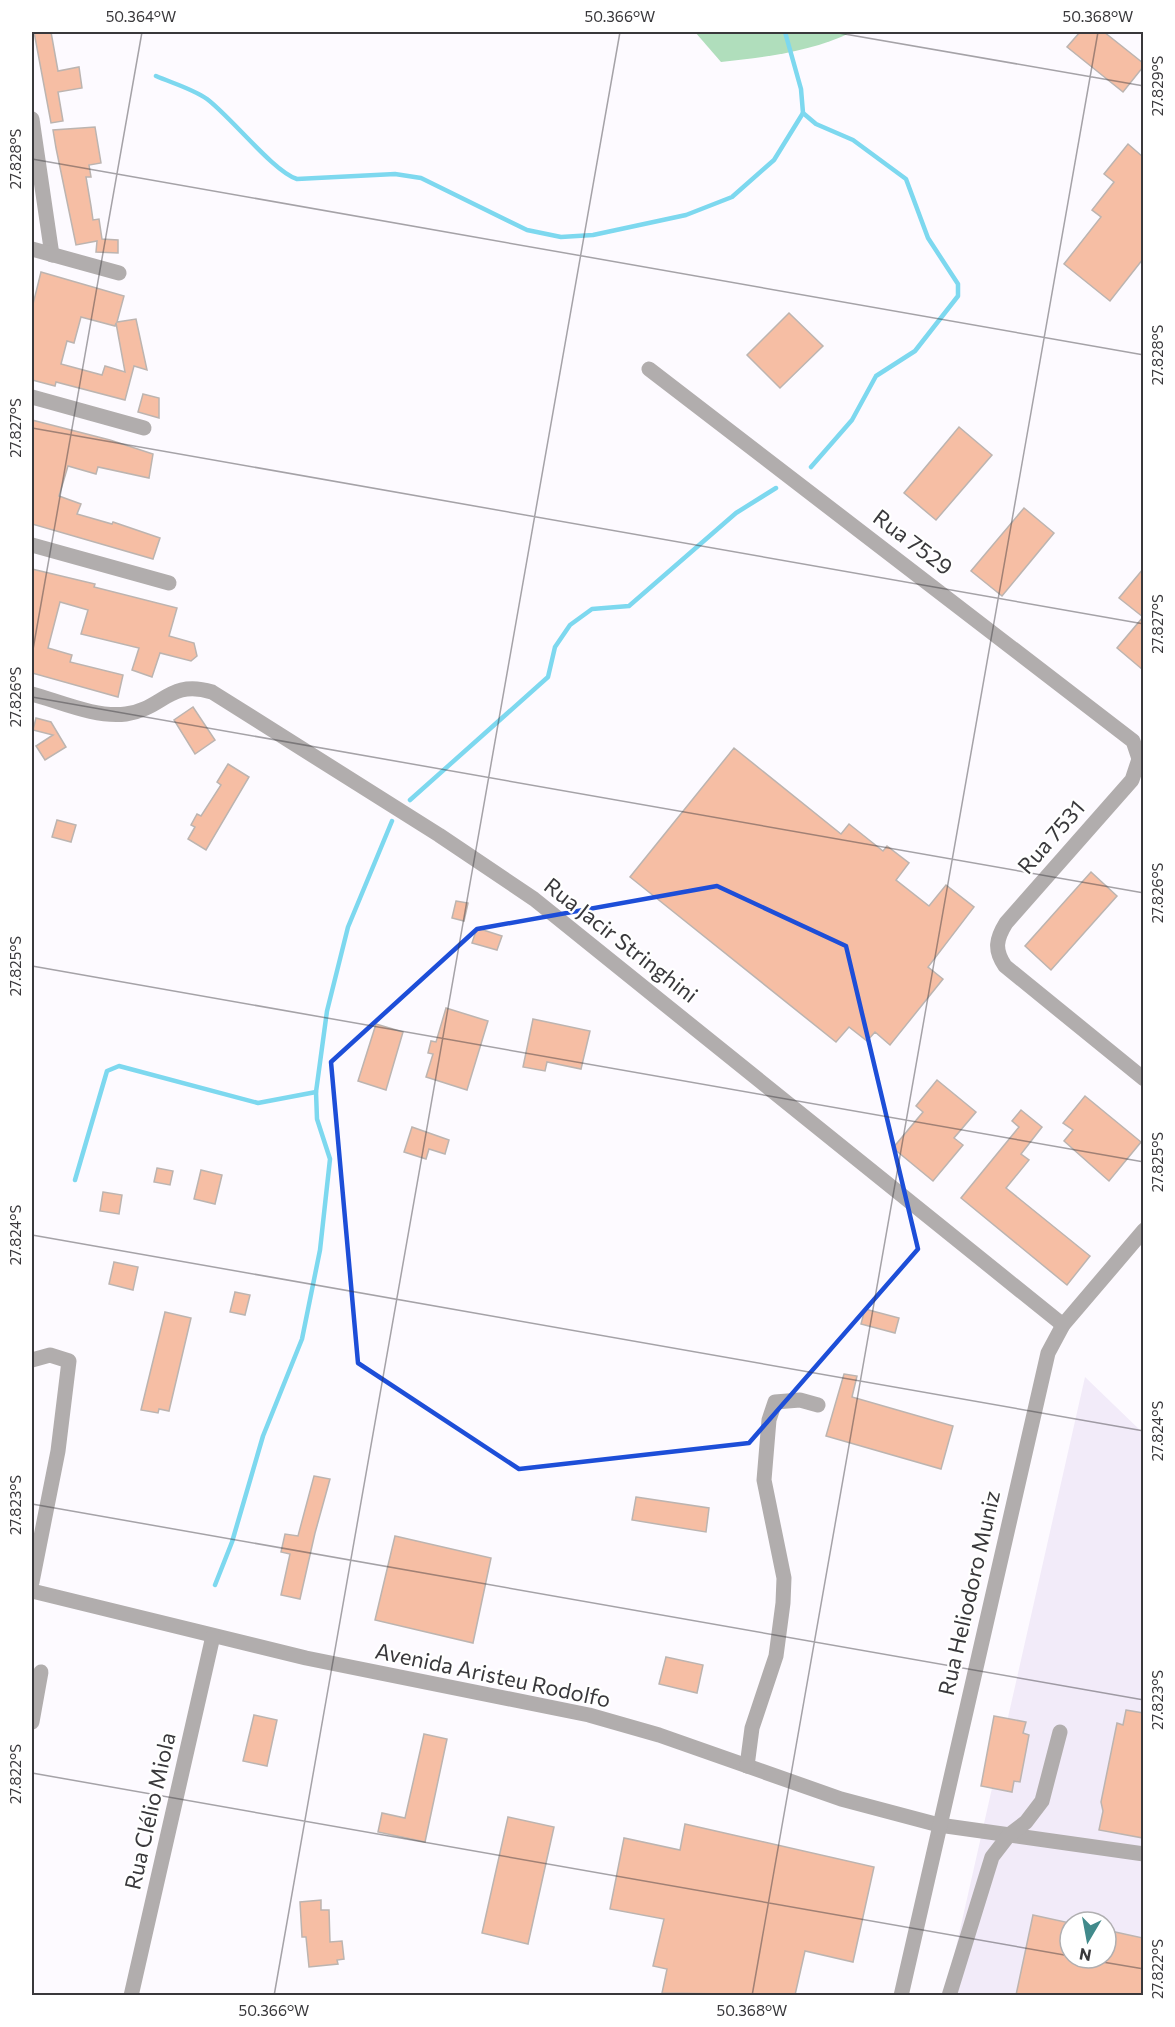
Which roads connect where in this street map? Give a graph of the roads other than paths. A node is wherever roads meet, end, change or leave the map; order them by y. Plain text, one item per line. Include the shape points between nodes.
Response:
1 (32, 119) edge
2 (32, 249) edge
3 (52, 255) junction
4 (119, 273) dead end
5 (649, 369) dead end
6 (32, 397) edge
7 (144, 428) dead end
8 (32, 545) edge
9 (169, 583) dead end
10 (32, 694) edge
11 (1139, 759) joint
12 (1143, 1079) edge
13 (1143, 1230) edge
14 (1063, 1325) junction
15 (32, 1360) edge
16 (818, 1405) dead end
17 (32, 1582) edge
18 (32, 1591) edge
19 (213, 1636) junction
20 (41, 1672) dead end
21 (32, 1722) edge
22 (1060, 1732) dead end
23 (747, 1766) junction
24 (939, 1825) junction
25 (1009, 1835) junction
26 (1143, 1854) edge
27 (131, 1995) edge
28 (901, 1995) edge
29 (949, 1995) edge

1 - 3 street
2 - 3 street
3 - 4 street
5 - 11 street, Rua 7529 via 1127,734
6 - 7 street
8 - 9 street
10 - 14 street, Rua Jacir Stringhini via 109,716 133,713 185,687 212,692 485,864 581,934
11 - 12 street, Rua 7531 via 1132,780 1006,923 996,945 1005,966
13 - 14 street, Rua Heliodoro Muniz
14 - 24 street, Rua Heliodoro Muniz via 1040,1377
15 - 17 street via 50,1355 69,1361 58,1450
16 - 23 street via 800,1400 775,1402 769,1420 764,1480 784,1578 783,1604 776,1656 752,1728
18 - 19 street, Avenida Aristeu Rodolfo
19 - 23 street, Avenida Aristeu Rodolfo via 378,1674 589,1715
19 - 27 street, Rua Clélio Miola
20 - 21 street
22 - 25 street via 1042,1801 1026,1822
23 - 24 street, Avenida Aristeu Rodolfo via 842,1799
24 - 25 street, Avenida Aristeu Rodolfo
24 - 28 street, Rua Heliodoro Muniz
25 - 26 street, Avenida Aristeu Rodolfo
25 - 29 street via 992,1857

